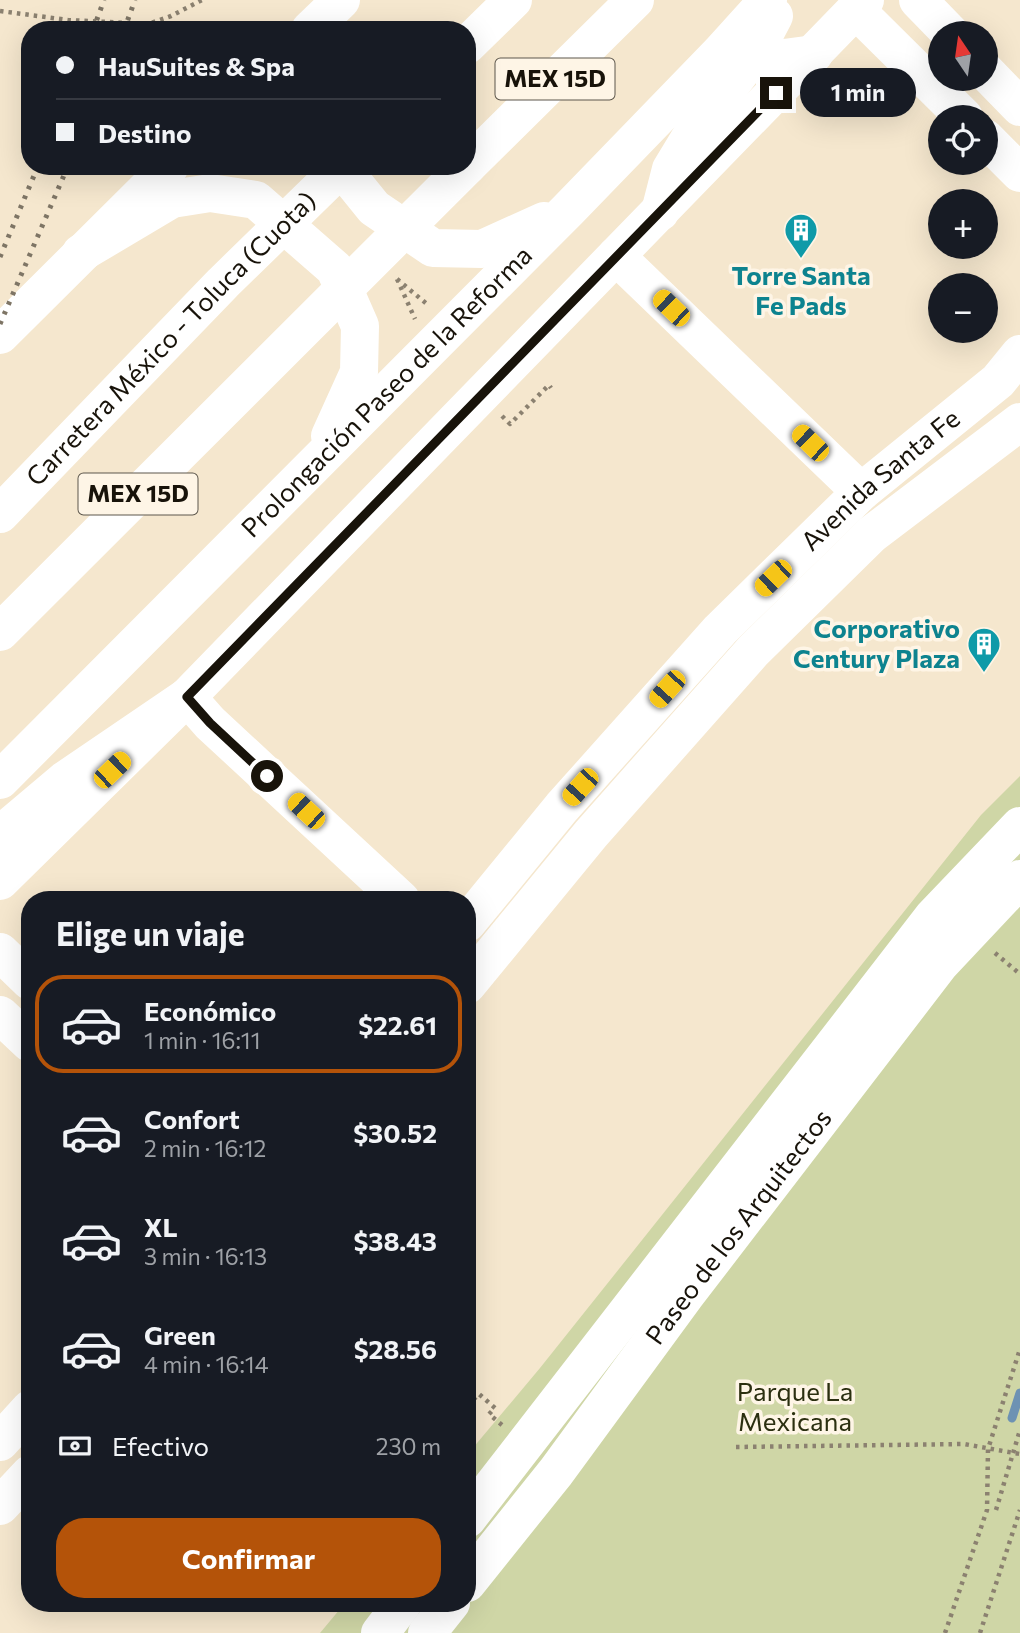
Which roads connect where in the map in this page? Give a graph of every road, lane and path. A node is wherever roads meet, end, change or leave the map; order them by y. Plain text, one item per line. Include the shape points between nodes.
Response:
1 (202, 0) edge
2 (513, 0) edge
3 (635, 0) edge
4 (768, 0) edge
5 (783, 0) edge
6 (918, 0) edge
7 (860, 5) edge
8 (0, 10) edge
9 (88, 21) edge
10 (157, 21) edge
11 (938, 21) edge
12 (476, 36) edge
13 (814, 54) junction
14 (736, 55) junction
15 (998, 84) edge
16 (953, 105) edge
17 (1020, 107) edge
18 (998, 151) edge
19 (476, 158) edge
20 (1020, 173) edge
21 (161, 175) edge
22 (332, 175) edge
23 (348, 175) edge
24 (459, 175) edge
25 (568, 210) junction
26 (660, 212) junction
27 (82, 253) junction
28 (616, 256) junction
29 (429, 306) dead end
30 (419, 328) dead end
31 (0, 335) edge
32 (1020, 354) edge
33 (550, 387) dead end
34 (1020, 422) edge
35 (510, 424) dead end
36 (319, 460) junction
37 (861, 492) junction
38 (0, 513) edge
39 (0, 632) edge
40 (187, 697) junction
41 (0, 779) edge
42 (1020, 826) edge
43 (0, 835) edge
44 (1020, 879) edge
45 (0, 881) edge
46 (391, 891) edge
47 (476, 912) edge
48 (0, 952) edge
49 (994, 952) dead end
50 (21, 972) edge
51 (476, 974) edge
52 (1020, 974) edge
53 (0, 1015) edge
54 (21, 1035) edge
55 (670, 1284) junction
56 (1020, 1349) edge
57 (476, 1397) edge
58 (21, 1419) edge
59 (497, 1421) dead end
60 (1020, 1430) edge
61 (0, 1442) edge
62 (736, 1447) dead end
63 (988, 1448) junction
64 (1013, 1453) junction
65 (1020, 1454) edge
66 (21, 1484) edge
67 (0, 1506) edge
68 (476, 1509) edge
69 (996, 1510) dead end
70 (1020, 1510) edge
71 (476, 1572) edge
72 (396, 1612) edge
73 (444, 1612) edge
74 (380, 1633) edge
75 (427, 1633) edge
76 (945, 1633) edge
77 (980, 1633) edge

1 - 10 path
2 - 12 main road, MEX 15D
3 - 19 main road, MEX 15D
4 - 14 main road, Prolongación Paseo de la Reforma
5 - 14 main road
6 - 11 main road
7 - 13 main road
7 - 16 main road
8 - 9 path
13 - 14 main road via 784,58
13 - 26 main road
14 - 25 main road, Prolongación Paseo de la Reforma
14 - 26 main road via 671,169
15 - 17 main road
18 - 20 main road
21 - 27 main road
22 - 38 main road, Carretera México - Toluca (Cuota) / MEX 15D
23 - 25 main road via 374,208 433,248 482,249
24 - 39 main road, MEX 15D
25 - 36 main road, Prolongación Paseo de la Reforma
26 - 28 main road
27 - 31 main road
27 - 36 main road via 172,200 210,193 256,200 335,270 360,326 359,372
28 - 37 main road
28 - 40 main road
29 - 30 path via 397,278
32 - 37 main road, Avenida Santa Fe via 998,381
33 - 35 path
34 - 51 main road, Avenida Santa Fe via 872,534 753,652 591,834
36 - 41 main road, Prolongación Paseo de la Reforma
37 - 47 main road, Avenida Santa Fe via 720,630 562,807
40 - 43 main road via 65,780
40 - 45 main road
40 - 46 main road
42 - 55 main road, Paseo de los Arquitectos via 933,917
44 - 55 main road, Paseo de los Arquitectos via 940,964
48 - 50 main road
49 - 52 path
53 - 54 main road
55 - 68 main road, Paseo de los Arquitectos
55 - 71 main road, Paseo de los Arquitectos via 556,1472
56 - 63 path
57 - 59 path via 479,1394 495,1408 489,1415
58 - 61 main road
60 - 64 path
62 - 63 path via 964,1444
63 - 64 path
63 - 76 path via 988,1510
64 - 65 path
64 - 69 path
66 - 67 main road
70 - 77 path
72 - 74 main road
73 - 75 main road

